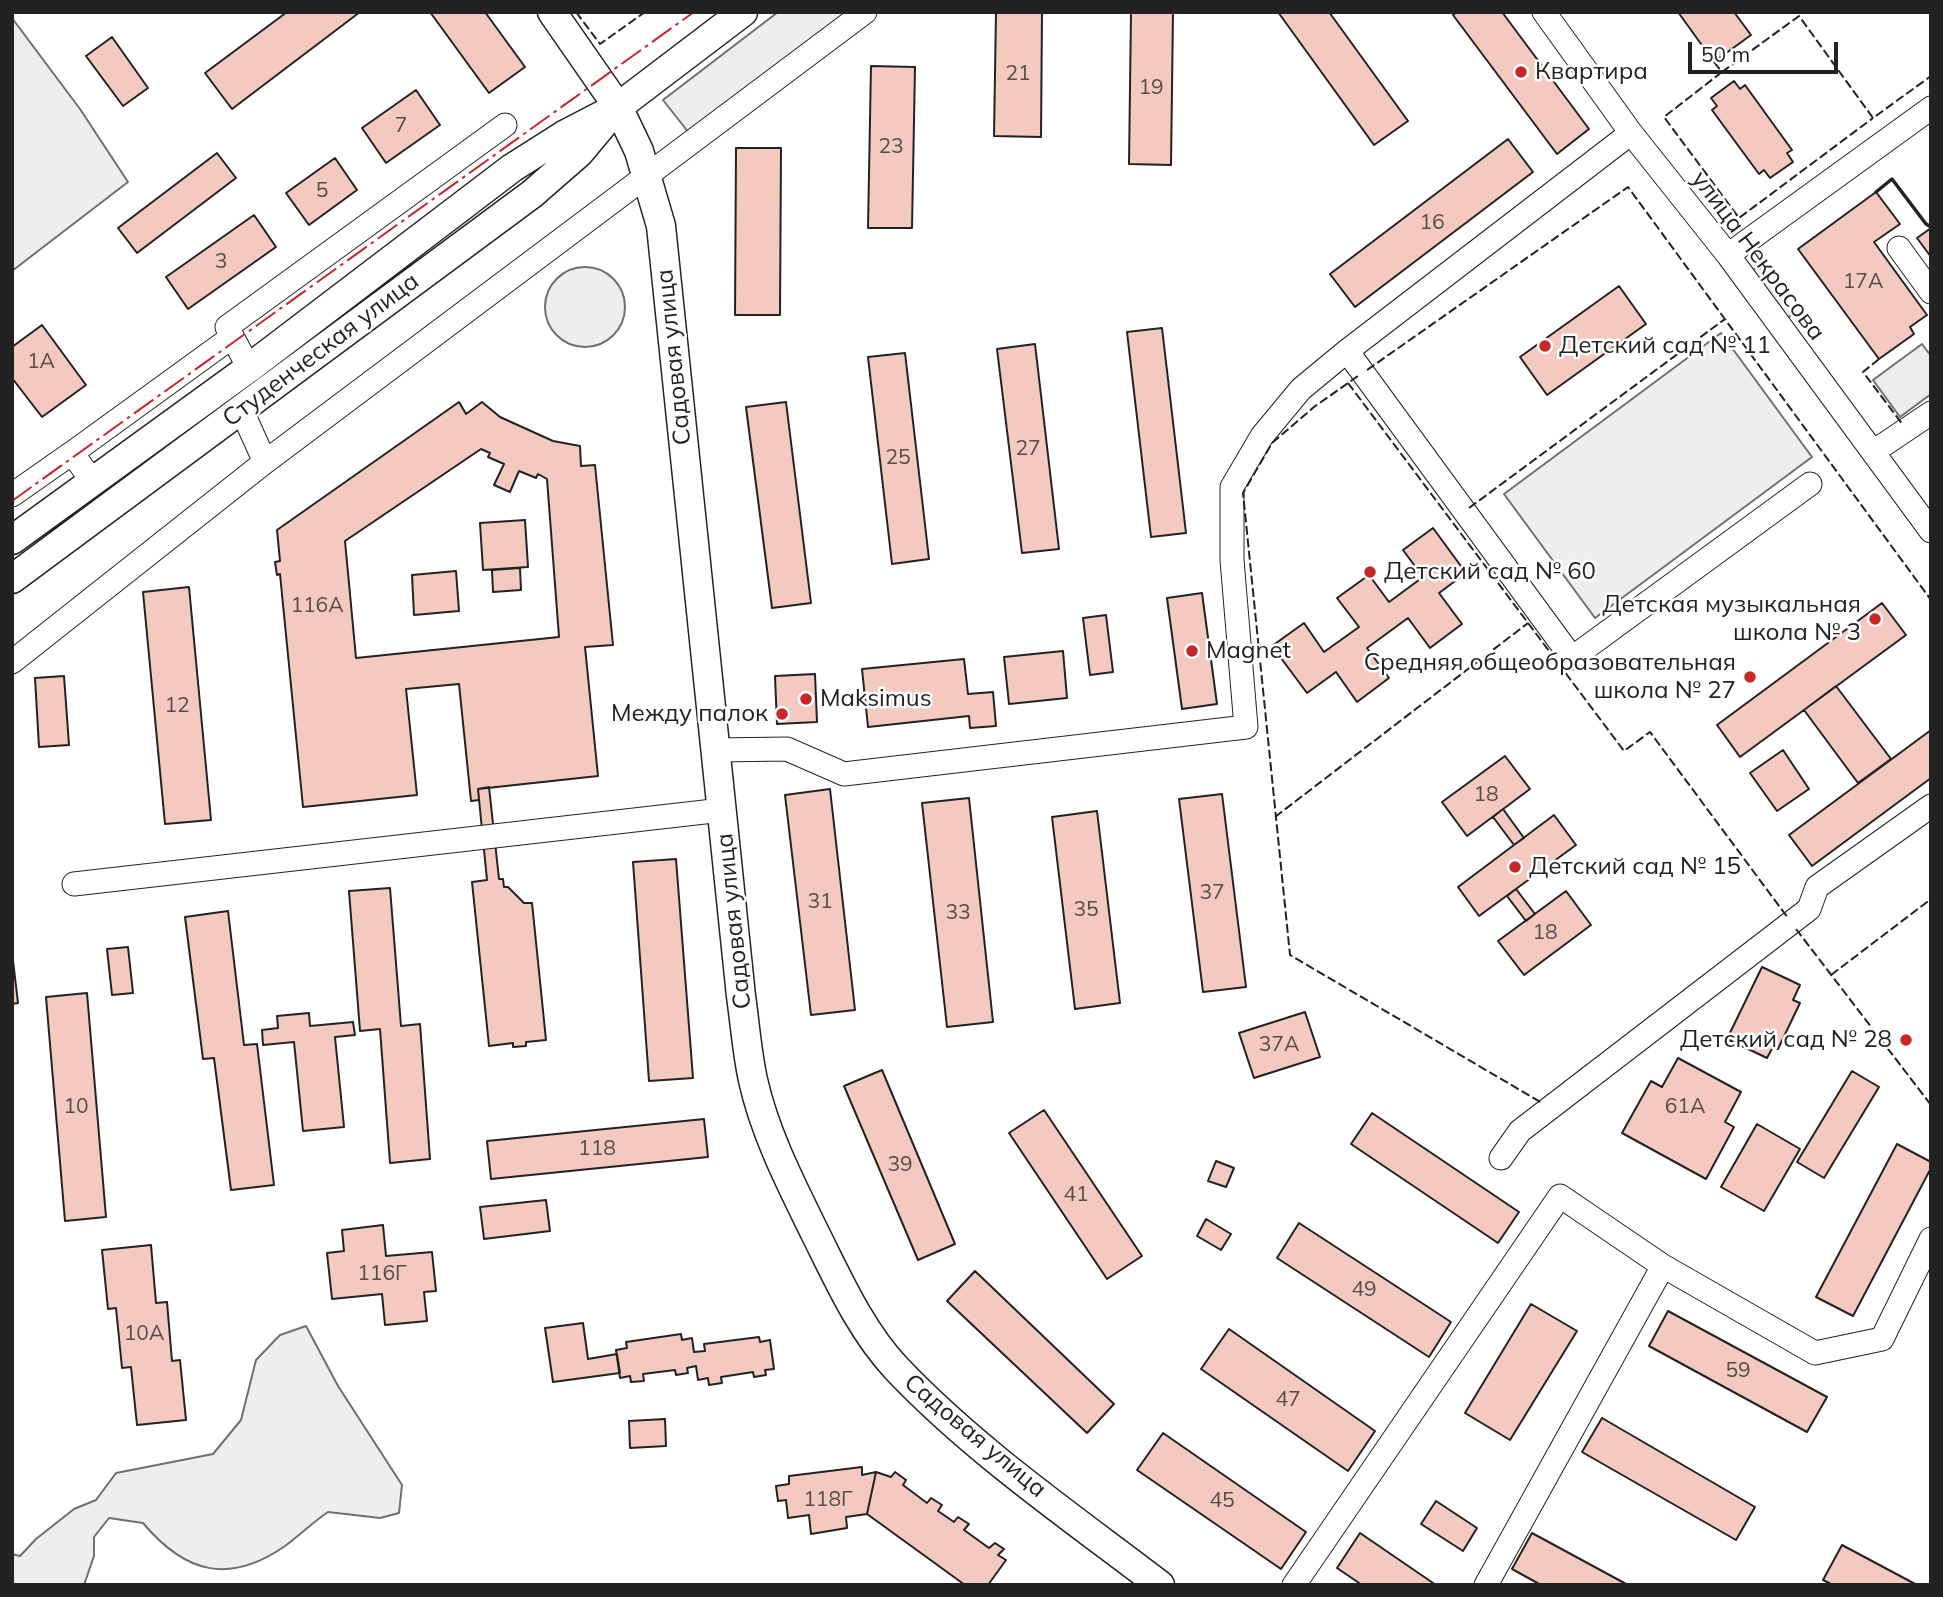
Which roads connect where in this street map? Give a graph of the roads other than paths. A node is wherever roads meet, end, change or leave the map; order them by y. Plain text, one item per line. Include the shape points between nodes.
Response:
1 (552, 12) edge
2 (743, 12) edge
3 (865, 12) edge
4 (1544, 12) edge
5 (618, 107) junction
6 (1931, 108) edge
7 (505, 125) dead end
8 (1631, 133) junction
9 (647, 174) junction
10 (1899, 247) dead end
11 (1728, 255) junction
12 (1931, 292) edge
13 (232, 337) junction
14 (1347, 351) junction
15 (249, 368) junction
16 (241, 409) junction
17 (1931, 413) edge
18 (72, 453) junction
19 (1872, 453) junction
20 (265, 461) junction
21 (93, 482) junction
22 (1810, 484) dead end
23 (12, 495) edge
24 (1931, 531) edge
25 (12, 540) edge
26 (12, 579) edge
27 (12, 662) edge
28 (715, 750) junction
29 (1931, 806) edge
30 (722, 810) junction
31 (74, 884) dead end
32 (1501, 1158) dead end
33 (1931, 1239) edge
34 (1663, 1266) junction
35 (1160, 1585) edge
36 (1294, 1585) edge
37 (1486, 1585) edge

1 - 5 main road, Садовая улица
2 - 5 main road, Студенческая улица
3 - 9 street
4 - 8 street, улица Некрасова
5 - 9 main road, Садовая улица
5 - 15 main road, Студенческая улица via 512,168
5 - 16 main road, Студенческая улица via 579,153 532,194
6 - 11 street
7 - 13 street via 227,327
8 - 11 street, улица Некрасова
8 - 14 street
9 - 20 street
9 - 28 main road, Садовая улица via 661,226
10 - 12 street
11 - 19 street, улица Некрасова
13 - 15 street
13 - 18 street
14 - 22 street via 1572,658
14 - 28 street via 1301,389 1262,436 1232,487 1232,560 1246,727 844,774 787,749
15 - 21 main road, Студенческая улица
16 - 20 street
16 - 26 main road, Студенческая улица
17 - 19 street
18 - 21 street
18 - 23 street
19 - 24 street, улица Некрасова
20 - 27 street
21 - 25 main road, Студенческая улица
28 - 30 main road, Садовая улица
29 - 32 street via 1817,887 1809,909 1520,1131
30 - 31 street
30 - 35 main road, Садовая улица via 753,1080 783,1167 861,1322 896,1368 974,1439
33 - 34 street via 1882,1339 1815,1353
34 - 36 street via 1560,1196
34 - 37 street

